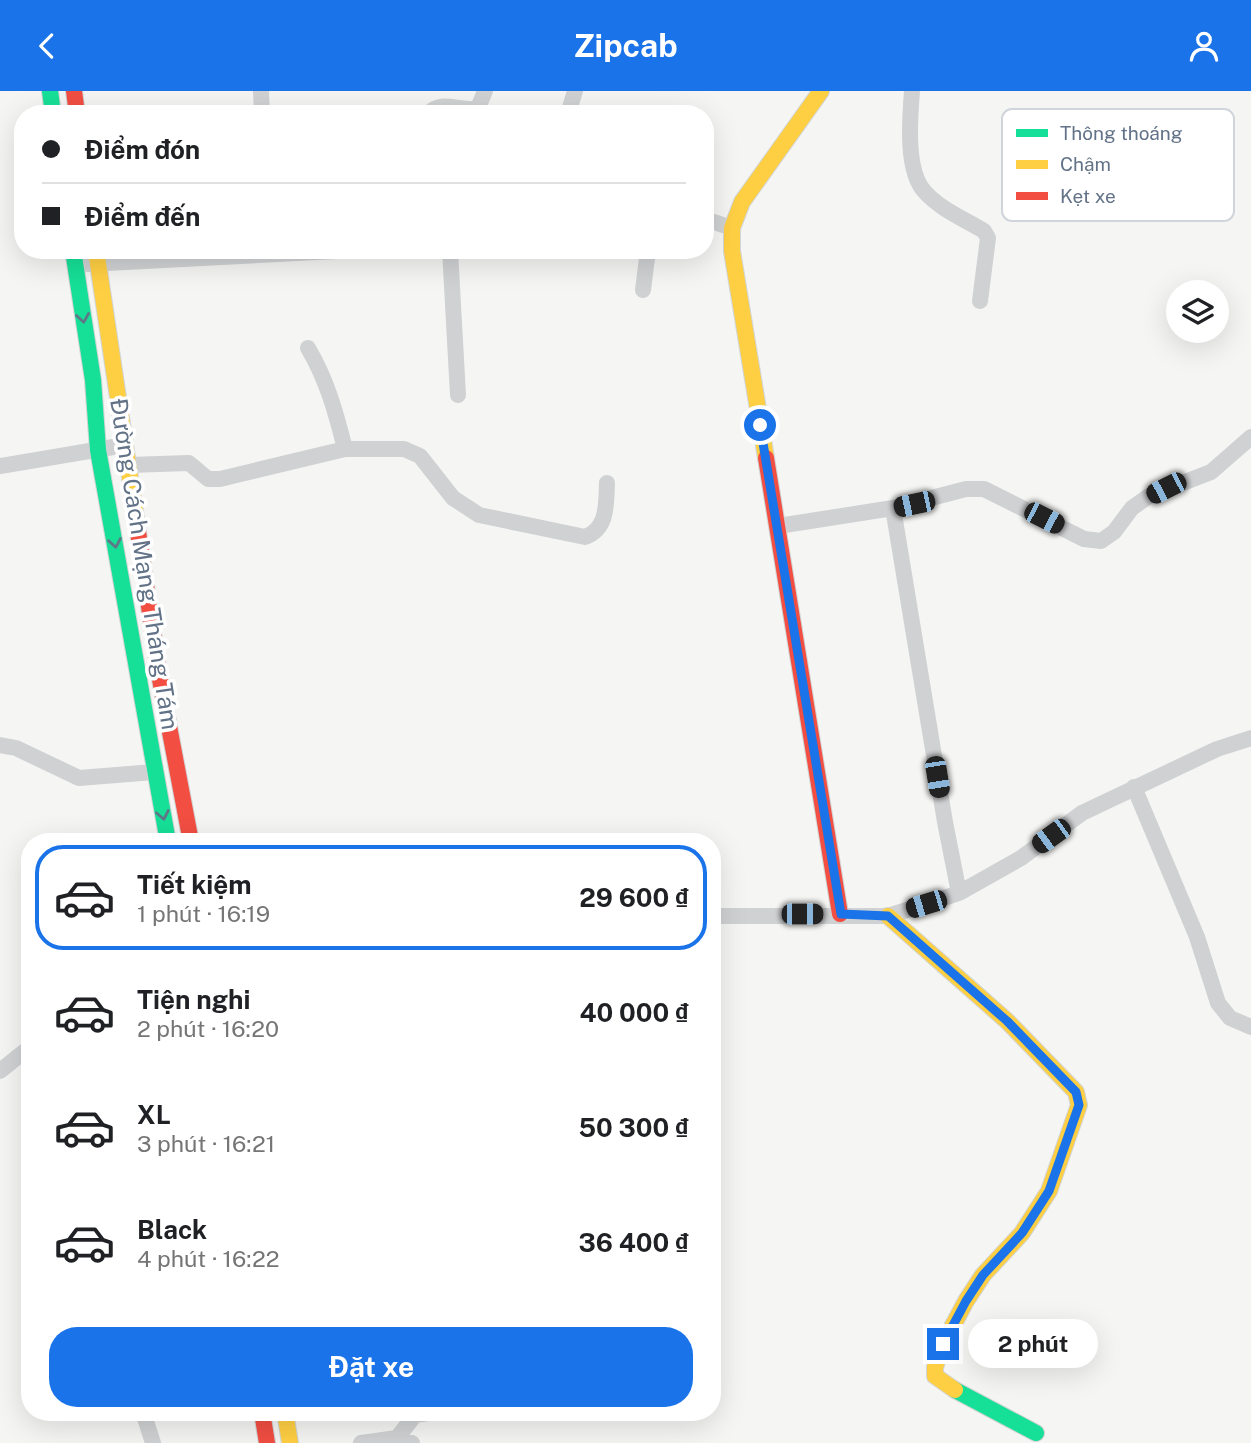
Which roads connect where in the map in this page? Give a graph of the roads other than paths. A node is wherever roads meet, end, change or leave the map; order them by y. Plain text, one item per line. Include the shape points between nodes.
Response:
1 (821, 91) edge
2 (912, 91) edge
3 (714, 222) edge
4 (732, 228) junction
5 (74, 259) edge
6 (97, 259) edge
7 (450, 259) edge
8 (647, 259) edge
9 (643, 290) dead end
10 (980, 301) dead end
11 (308, 348) dead end
12 (458, 395) dead end
13 (1251, 437) edge
14 (125, 445) junction
15 (345, 449) junction
16 (98, 450) junction
17 (129, 465) junction
18 (0, 467) edge
19 (607, 483) dead end
20 (892, 508) junction
21 (778, 526) junction
22 (1251, 738) edge
23 (0, 745) edge
24 (154, 772) junction
25 (1134, 787) junction
26 (166, 833) edge
27 (189, 833) edge
28 (959, 893) junction
29 (841, 914) junction
30 (721, 916) edge
31 (888, 916) junction
32 (1251, 1027) edge
33 (21, 1054) edge
34 (0, 1071) edge
35 (146, 1421) edge
36 (263, 1421) edge
37 (286, 1421) edge
38 (412, 1421) edge
39 (1036, 1433) dead end
40 (404, 1440) edge
41 (153, 1443) edge
42 (267, 1443) edge
43 (290, 1443) edge
44 (361, 1443) edge

1 - 4 street via 742,202
2 - 10 street via 909,137 922,190 988,238
3 - 4 street
4 - 21 street via 732,251
5 -> 16 street, Đường Cách Mạng Tháng Tám via 93,380
6 - 14 street, Đường Cách Mạng Tháng Tám
7 - 12 street
8 - 9 street
11 - 15 street via 322,372
13 - 20 street via 1211,472 1149,496 1101,541 1084,539 984,489 966,489
14 - 16 street
14 - 17 street, Đường Cách Mạng Tháng Tám
15 - 17 street via 220,479 208,479 189,463
15 - 19 street via 404,449 419,456 453,498 479,515 585,537 601,526
16 - 18 street
16 -> 24 street, Đường Cách Mạng Tháng Tám
17 - 27 street, Đường Cách Mạng Tháng Tám via 159,674
20 - 21 street
20 - 28 street
21 - 29 street
22 - 25 street
23 - 24 street via 79,778
24 -> 26 street, Đường Cách Mạng Tháng Tám
25 - 28 street via 1082,813 1021,858
25 - 32 street via 1197,937 1219,1003 1230,1018
28 - 31 street
29 - 30 street
29 - 31 street
31 - 39 street via 1007,1021 1078,1097 1049,1191 1022,1233 966,1301 935,1367 942,1383
33 - 34 street
35 - 41 street
36 - 42 street
37 - 43 street
38 - 40 street
40 - 44 street

